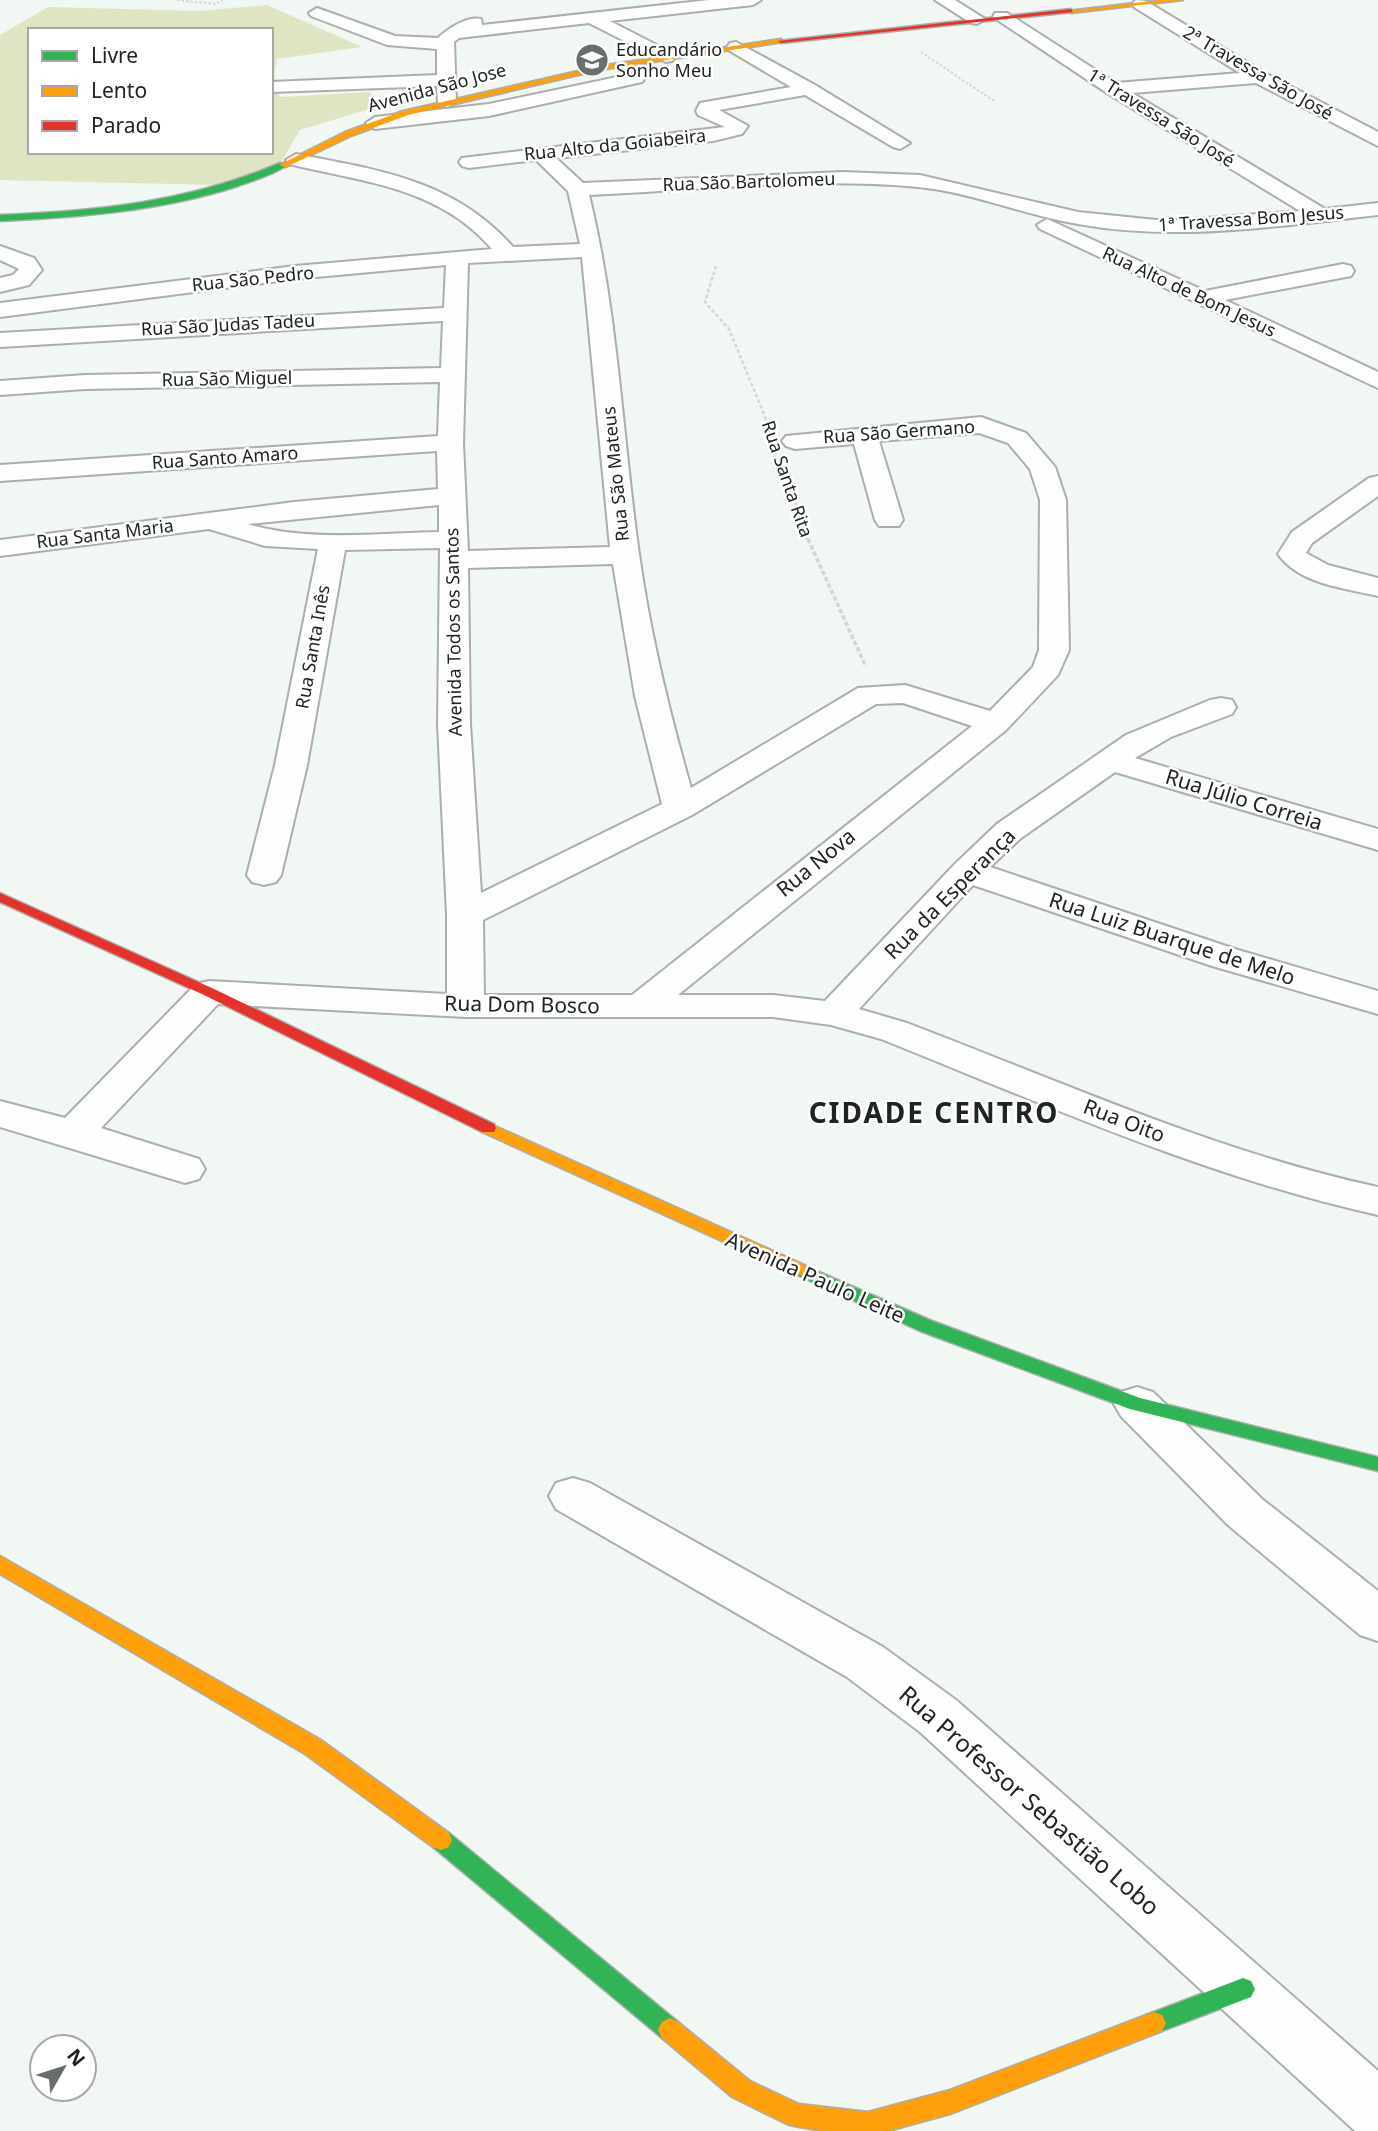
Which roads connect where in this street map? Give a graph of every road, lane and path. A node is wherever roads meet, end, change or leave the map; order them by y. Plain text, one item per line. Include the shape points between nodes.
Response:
1 (177, 0) edge
2 (223, 0) edge
3 (754, 0) edge
4 (943, 0) edge
5 (1178, 0) edge
6 (1140, 4) junction
7 (535, 7) dead end
8 (317, 13) dead end
9 (1001, 17) junction
10 (594, 19) junction
11 (977, 19) junction
12 (886, 29) junction
13 (448, 43) junction
14 (736, 47) junction
15 (666, 57) junction
16 (382, 58) dead end
17 (1259, 77) junction
18 (636, 78) dead end
19 (447, 80) junction
20 (273, 87) edge
21 (809, 89) junction
22 (1113, 89) junction
23 (994, 101) dead end
24 (447, 102) junction
25 (489, 110) junction
26 (375, 123) junction
27 (412, 139) dead end
28 (1378, 140) edge
29 (900, 143) dead end
30 (539, 153) junction
31 (374, 154) dead end
32 (296, 160) junction
33 (469, 162) dead end
34 (336, 168) junction
35 (920, 181) joint
36 (578, 189) junction
37 (1001, 201) junction
38 (1378, 209) edge
39 (1322, 216) junction
40 (0, 218) edge
41 (592, 250) junction
42 (0, 252) edge
43 (507, 253) junction
44 (457, 258) junction
45 (716, 266) dead end
46 (1343, 271) dead end
47 (0, 285) edge
48 (1202, 298) junction
49 (0, 310) edge
50 (456, 314) junction
51 (0, 340) edge
52 (454, 375) junction
53 (1378, 381) edge
54 (0, 388) edge
55 (769, 425) dead end
56 (864, 435) junction
57 (450, 443) junction
58 (788, 451) joint
59 (0, 473) edge
60 (1378, 484) edge
61 (452, 496) junction
62 (889, 520) dead end
63 (211, 521) junction
64 (333, 542) junction
65 (0, 548) edge
66 (454, 550) junction
67 (625, 555) junction
68 (1378, 587) edge
69 (879, 693) junction
70 (1221, 707) dead end
71 (995, 723) junction
72 (1109, 760) junction
73 (680, 808) junction
74 (1378, 840) edge
75 (967, 871) junction
76 (264, 874) dead end
77 (0, 897) edge
78 (466, 915) junction
79 (209, 992) junction
80 (1378, 1003) edge
81 (466, 1006) junction
82 (640, 1007) junction
83 (834, 1014) junction
84 (0, 1114) edge
85 (73, 1133) junction
86 (185, 1169) dead end
87 (1378, 1200) edge
88 (1137, 1404) junction
89 (1378, 1464) edge
90 (573, 1496) dead end
91 (0, 1564) edge
92 (1378, 1620) edge
93 (1242, 1989) junction
94 (1378, 2111) edge

1 - 2 path via 215,4
3 - 10 street
4 - 11 street
5 - 6 street, Avenida São Jose
6 - 9 street, Avenida São Jose
6 - 17 street, 2ª Travessa São José
7 - 13 street via 487,19
8 - 13 street via 393,41
9 - 11 street, Avenida São Jose
9 - 22 street, 1ª Travessa São José
10 - 13 street
10 - 15 street
11 - 12 street, Avenida São Jose
12 - 14 street, Avenida São Jose
12 - 23 path
13 - 16 street
13 - 19 street
14 - 15 street, Avenida São Jose
14 - 21 street
15 - 24 street, Avenida São Jose
17 - 22 street
17 - 28 street, 2ª Travessa São José
18 - 25 street
19 - 20 street
19 - 24 street
21 - 29 street
21 - 30 street, Rua Alto da Goiabeira via 705,108 738,126 730,132
22 - 39 street, 1ª Travessa São José
24 - 26 street, Avenida São Jose
25 - 26 street
25 - 27 street
26 - 32 street, Avenida São Jose
30 - 33 street, Rua Alto da Goiabeira
30 - 36 street
31 - 34 street
32 - 34 street
32 - 40 street, Avenida São Jose via 226,189 153,206 67,218
34 - 43 street via 387,178 454,204 486,226
35 - 36 street, Rua São Bartolomeu via 843,178
35 - 37 street, 1ª Travessa Bom Jesus
36 - 41 street, Rua São Mateus
37 - 39 street, 1ª Travessa Bom Jesus via 1138,226 1196,227
37 - 48 street, Rua Alto de Bom Jesus
38 - 39 street, 1ª Travessa Bom Jesus
41 - 43 street, Rua São Pedro
41 - 67 street, Rua São Mateus
42 - 47 street via 26,263 30,270 20,280
43 - 44 street, Rua São Pedro
44 - 49 street, Rua São Pedro
44 - 50 street, Avenida Todos os Santos
45 - 55 path, Rua Santa Rita via 705,302 729,329
46 - 48 street
48 - 53 street, Rua Alto de Bom Jesus
50 - 51 street, Rua São Judas Tadeu
50 - 52 street, Avenida Todos os Santos
52 - 54 street, Rua São Miguel via 85,382
52 - 57 street, Avenida Todos os Santos
56 - 58 street, Rua São Germano
56 - 62 street
56 - 71 street, Rua São Germano via 981,425 994,428 1025,445 1050,484 1054,650 1030,690
57 - 59 street, Rua Santo Amaro
57 - 61 street, Avenida Todos os Santos
58 - 69 path, Rua Santa Rita via 815,560
60 - 68 street via 1293,548 1296,561
61 - 63 street, Rua Santa Maria
61 - 66 street, Avenida Todos os Santos
63 - 64 street via 265,538
63 - 65 street, Rua Santa Maria
64 - 66 street
64 - 76 street, Rua Santa Inês via 291,765
66 - 67 street
66 - 78 street, Avenida Todos os Santos via 454,724
67 - 73 street, Rua São Mateus via 650,696
69 - 71 street via 905,694
69 - 73 street via 859,699
70 - 72 street, Rua da Esperança via 1160,730
71 - 82 street, Rua Nova
72 - 74 street, Rua Júlio Correia
72 - 75 street, Rua da Esperança via 1040,807
73 - 78 street
75 - 80 street, Rua Luiz Buarque de Melo via 1225,958
75 - 83 street, Rua da Esperança
77 - 79 street, Avenida Paulo Leite
78 - 81 street, Avenida Todos os Santos
79 - 81 street, Rua Dom Bosco
79 - 85 street
79 - 88 street, Avenida Paulo Leite via 545,1156 807,1275 926,1326
81 - 82 street, Rua Dom Bosco
82 - 83 street, Rua Dom Bosco via 773,1006
83 - 87 street, Rua Oito via 894,1031 1230,1162
84 - 85 street
85 - 86 street
88 - 89 street
88 - 92 street, Avenida Paulo Leite via 1244,1512
90 - 93 street, Rua Professor Sebastião Lobo via 876,1670 938,1716
91 - 93 street via 313,1747 406,1812 741,2089 798,2116 869,2124 950,2102
93 - 94 street, Rua Professor Sebastião Lobo

